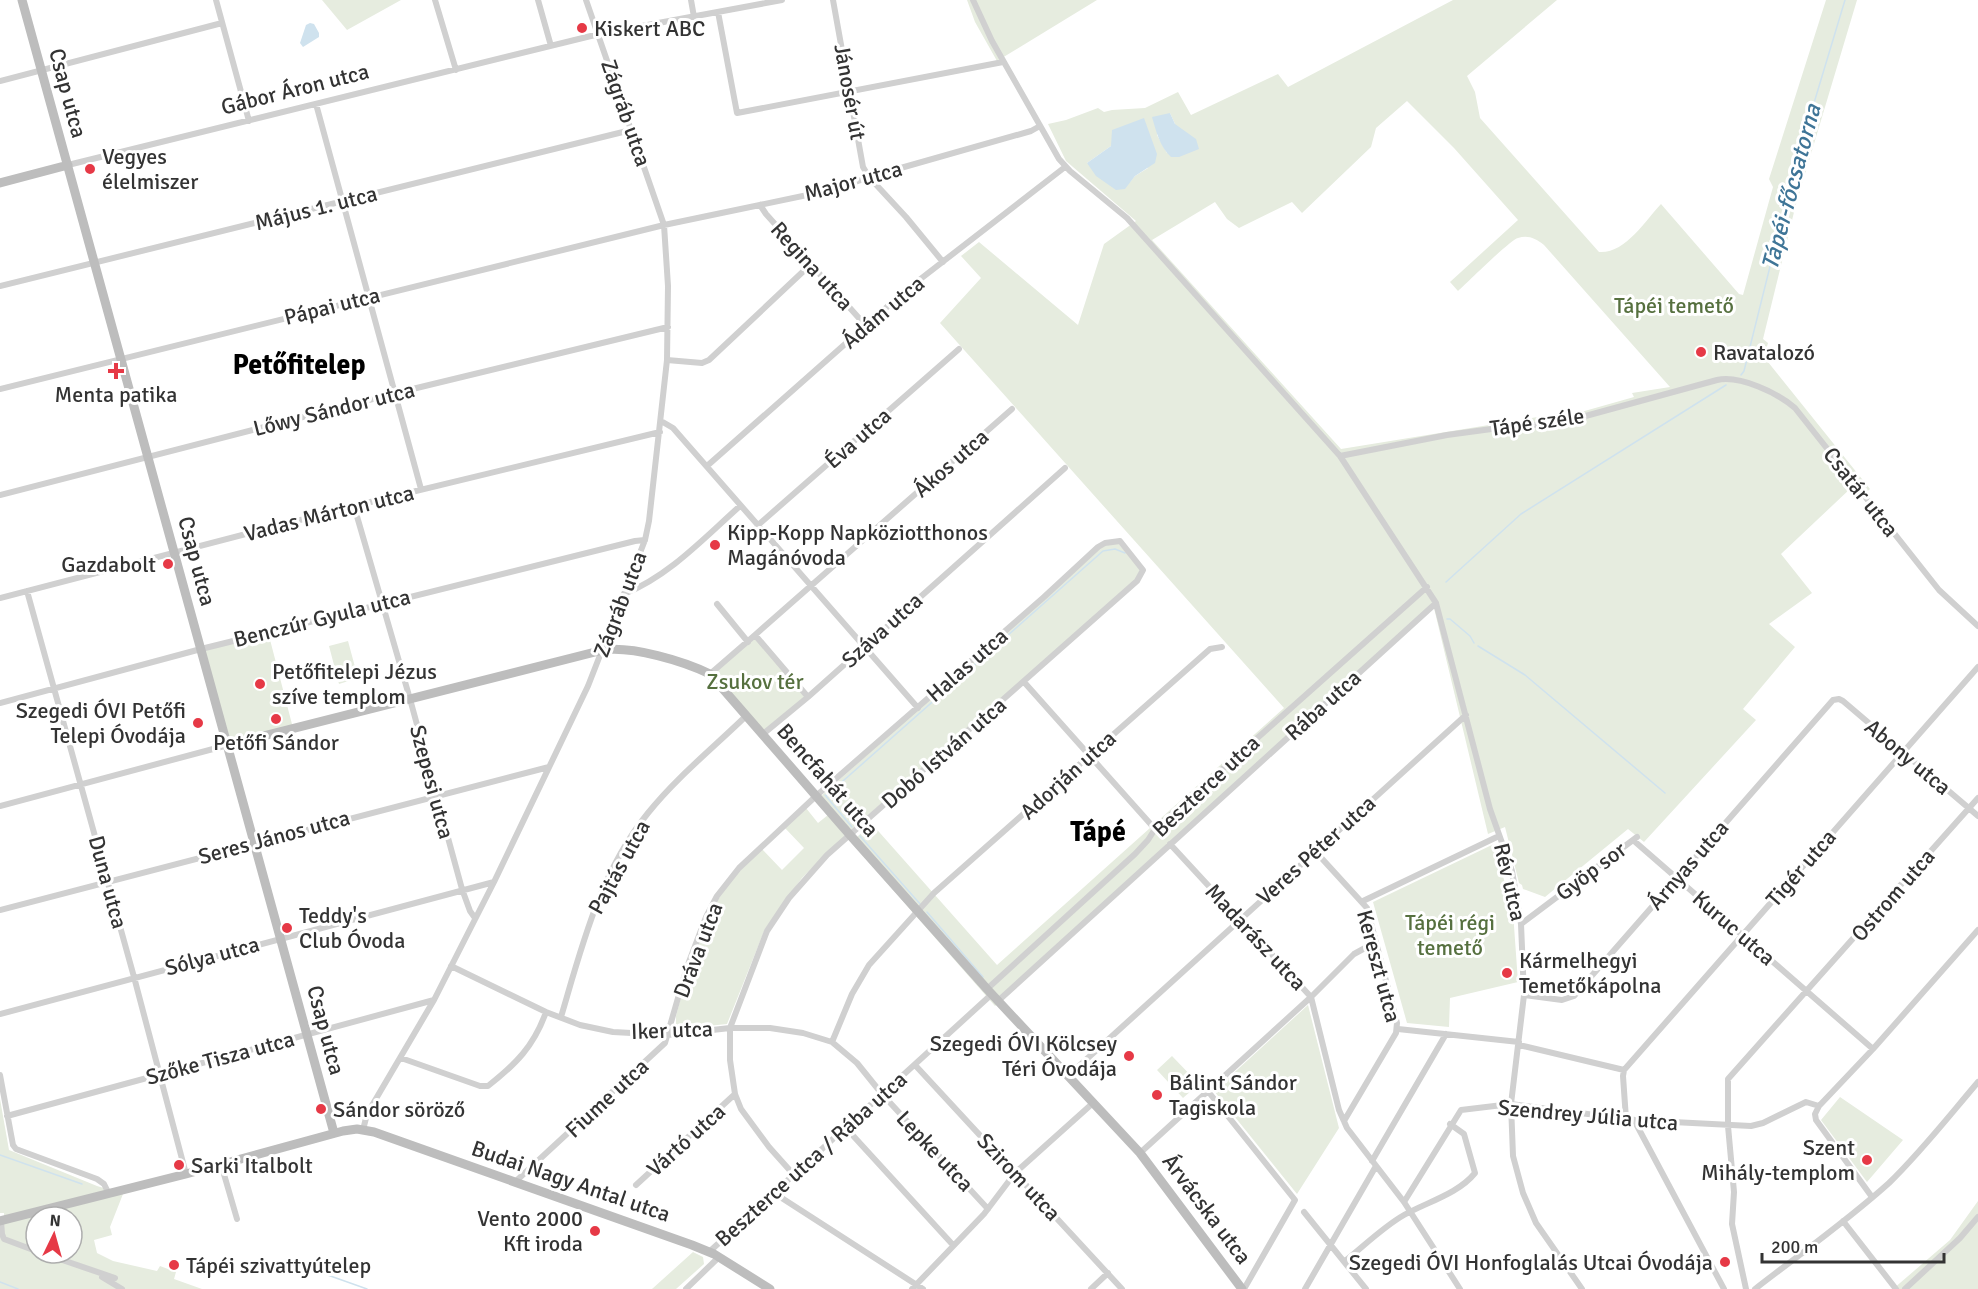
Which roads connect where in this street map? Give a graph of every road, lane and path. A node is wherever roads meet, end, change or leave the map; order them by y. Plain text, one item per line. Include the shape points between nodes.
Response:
1 (22, 0) edge
2 (216, 0) edge
3 (435, 0) edge
4 (538, 0) edge
5 (586, 0) edge
6 (691, 0) edge
7 (782, 0) edge
8 (833, 0) edge
9 (973, 0) edge
10 (718, 12) junction
11 (694, 17) junction
12 (222, 23) junction
13 (600, 34) junction
14 (551, 46) junction
15 (1004, 62) junction
16 (456, 69) junction
17 (42, 70) junction
18 (0, 81) edge
19 (850, 91) junction
20 (316, 104) junction
21 (249, 121) junction
22 (1040, 126) junction
23 (631, 130) junction
24 (68, 165) junction
25 (1065, 167) junction
26 (869, 177) junction
27 (0, 183) edge
28 (342, 201) junction
29 (760, 205) junction
30 (664, 225) junction
31 (95, 262) junction
32 (943, 262) junction
33 (810, 265) junction
34 (0, 286) edge
35 (369, 297) junction
36 (866, 326) junction
37 (668, 327) junction
38 (958, 349) dead end
39 (122, 359) junction
40 (668, 360) junction
41 (1731, 379) joint
42 (0, 389) edge
43 (396, 393) junction
44 (1012, 409) dead end
45 (661, 421) junction
46 (660, 432) junction
47 (148, 456) junction
48 (1340, 456) junction
49 (707, 466) junction
50 (1065, 468) dead end
51 (421, 489) junction
52 (0, 495) edge
53 (354, 506) junction
54 (740, 506) junction
55 (757, 526) junction
56 (645, 540) junction
57 (174, 552) junction
58 (1143, 570) joint
59 (811, 586) junction
60 (1427, 587) junction
61 (27, 591) junction
62 (624, 594) junction
63 (0, 598) edge
64 (382, 602) junction
65 (1436, 603) junction
66 (717, 604) dead end
67 (1978, 626) edge
68 (755, 636) junction
69 (748, 642) junction
70 (863, 647) junction
71 (1222, 647) dead end
72 (201, 649) junction
73 (603, 650) junction
74 (1978, 667) edge
75 (710, 674) junction
76 (1024, 682) junction
77 (54, 688) junction
78 (808, 697) junction
79 (410, 699) junction
80 (1837, 699) joint
81 (0, 703) edge
82 (918, 708) junction
83 (1466, 715) junction
84 (746, 716) junction
85 (762, 735) junction
86 (228, 745) junction
87 (1902, 752) junction
88 (1089, 756) junction
89 (549, 767) junction
90 (81, 785) junction
91 (435, 795) junction
92 (816, 796) junction
93 (1978, 798) edge
94 (0, 806) edge
95 (1969, 809) junction
96 (1978, 816) edge
97 (1155, 829) junction
98 (850, 835) junction
99 (1499, 836) junction
100 (1635, 839) joint
101 (254, 843) junction
102 (1170, 844) junction
103 (1315, 851) junction
104 (1677, 878) junction
105 (108, 881) junction
106 (494, 882) junction
107 (462, 889) junction
108 (1362, 901) junction
109 (0, 910) edge
110 (917, 911) junction
111 (475, 918) junction
112 (1239, 919) junction
113 (1521, 924) junction
114 (1978, 930) edge
115 (1742, 936) junction
116 (281, 938) junction
117 (1376, 942) junction
118 (451, 966) junction
119 (134, 977) junction
120 (1808, 991) junction
121 (992, 995) junction
122 (1524, 995) junction
123 (1311, 997) junction
124 (434, 1000) junction
125 (546, 1012) junction
126 (0, 1014) edge
127 (561, 1017) junction
128 (729, 1028) junction
129 (1398, 1029) junction
130 (1446, 1034) junction
131 (308, 1035) junction
132 (668, 1035) junction
133 (832, 1042) junction
134 (1519, 1044) junction
135 (1873, 1049) junction
136 (401, 1058) junction
137 (915, 1065) junction
138 (1624, 1070) junction
139 (160, 1074) junction
140 (0, 1075) edge
141 (1068, 1076) junction
142 (1978, 1082) edge
143 (1207, 1090) junction
144 (735, 1094) junction
145 (882, 1094) junction
146 (1093, 1103) junction
147 (1511, 1104) junction
148 (1819, 1106) junction
149 (7, 1116) junction
150 (1626, 1119) junction
151 (1634, 1120) junction
152 (1344, 1121) junction
153 (1450, 1124) junction
154 (1728, 1126) junction
155 (846, 1128) junction
156 (363, 1130) junction
157 (334, 1133) junction
158 (1140, 1153) junction
159 (221, 1164) junction
160 (1374, 1164) junction
161 (1015, 1173) junction
162 (186, 1174) junction
163 (794, 1175) junction
164 (515, 1182) junction
165 (636, 1185) dead end
166 (774, 1193) junction
167 (108, 1194) junction
168 (1872, 1197) junction
169 (1404, 1202) junction
170 (988, 1209) junction
171 (1305, 1212) dead end
172 (1410, 1212) junction
173 (1978, 1216) edge
174 (237, 1219) dead end
175 (0, 1221) edge
176 (1842, 1221) junction
177 (1331, 1244) junction
178 (953, 1245) junction
179 (24, 1246) edge
180 (709, 1252) junction
181 (718, 1257) junction
182 (1345, 1261) junction
183 (80, 1265) edge
184 (89, 1268) junction
185 (1108, 1274) junction
186 (115, 1278) dead end
187 (913, 1286) edge
188 (122, 1289) edge
189 (686, 1289) edge
190 (770, 1289) edge
191 (923, 1289) edge
192 (1091, 1289) edge
193 (1122, 1289) edge
194 (1243, 1289) edge
195 (1305, 1289) edge
196 (1366, 1289) edge
197 (1460, 1289) edge
198 (1582, 1289) edge
199 (1724, 1289) edge
200 (1746, 1289) edge
201 (1755, 1289) edge
202 (1896, 1289) edge
203 (1905, 1289) edge

1 - 17 street, Csap utca
2 - 12 street
3 - 16 street
4 - 14 street
5 - 13 street, Zágráb utca
6 - 11 street
7 - 10 street, Gábor Áron utca
8 - 19 street, Jánosér út
9 - 15 street
10 - 11 street, Gábor Áron utca
10 - 19 street via 737,113
11 - 13 street, Gábor Áron utca
12 - 17 street
12 - 21 street
13 - 14 street, Gábor Áron utca
13 - 23 street, Zágráb utca
14 - 16 street, Gábor Áron utca
15 - 19 street
15 - 22 street, Rév utca
16 - 20 street, Gábor Áron utca
17 - 18 street
17 - 24 street, Csap utca
19 - 26 street, Jánosér út via 863,167
20 - 21 street, Gábor Áron utca
20 - 28 street
21 - 24 street, Gábor Áron utca
22 - 25 street, Rév utca
22 - 26 street, Major utca
23 - 28 street, Május 1. utca
23 - 30 street, Zágráb utca
24 - 27 street, Gábor Áron utca
24 - 31 street, Csap utca
25 - 32 street, Ádám utca
25 - 48 street, Rév utca via 1127,218
26 - 29 street, Major utca via 836,189
26 - 32 street, Jánosér út
28 - 31 street, Május 1. utca
28 - 35 street
29 - 30 street, Major utca
29 - 33 street, Regina utca
30 - 35 street, Pápai utca
30 - 37 street, Zágráb utca
31 - 34 street, Május 1. utca
31 - 39 street, Csap utca
32 - 36 street, Ádám utca
33 - 36 street, Regina utca
33 - 40 street via 709,360
35 - 39 street, Pápai utca
35 - 43 street
36 - 49 street, Ádám utca
37 - 40 street, Zágráb utca
37 - 43 street, Lőwy Sándor utca
38 - 55 street, Éva utca
39 - 42 street, Pápai utca
39 - 47 street, Csap utca
40 - 45 street, Zágráb utca
41 - 48 street, Tápé széle via 1560,423 1447,435
41 - 67 street, Csatár utca via 1771,392 1795,408 1939,590
43 - 47 street, Lőwy Sándor utca
43 - 51 street
44 - 59 street, Ákos utca
45 - 46 street, Zágráb utca
45 - 49 street via 673,428
46 - 51 street, Vadas Márton utca
46 - 56 street, Zágráb utca
47 - 52 street, Lőwy Sándor utca
47 - 57 street, Csap utca
48 - 60 street, Rév utca
49 - 54 street
50 - 70 street, Száva utca
51 - 53 street, Vadas Márton utca
53 - 57 street, Vadas Márton utca
53 - 64 street, Szepesi utca
54 - 55 street
54 - 62 street via 662,574
55 - 59 street
56 - 62 street, Zágráb utca
56 - 64 street, Benczúr Gyula utca
57 - 61 street, Vadas Márton utca
57 - 72 street, Csap utca
58 - 76 street, Dobó István utca via 1137,581
58 - 82 street, Halas utca via 1120,541 1098,547
59 - 68 street, Ákos utca
59 - 70 street
60 - 65 street, Rév utca
60 - 97 street, Beszterce utca
61 - 63 street, Vadas Márton utca
61 - 77 street, Duna utca
62 - 73 street, Zágráb utca
64 - 72 street, Benczúr Gyula utca
64 - 79 street, Szepesi utca
65 - 83 street, Rév utca
65 - 102 street, Rába utca
66 - 69 street
68 - 69 street
68 - 78 street
69 - 75 street
70 - 78 street, Száva utca
70 - 82 street
71 - 88 street, Adorján utca via 1210,649
72 - 77 street, Benczúr Gyula utca
72 - 86 street, Csap utca
73 - 75 street, Bencfahát utca via 677,660
73 - 79 street, Bencfahát utca
73 - 89 street, Zágráb utca
74 - 87 street, Tigér utca
75 - 84 street, Bencfahát utca
76 - 88 street
76 - 98 street, Dobó István utca
77 - 81 street, Benczúr Gyula utca
77 - 90 street, Duna utca
78 - 85 street
79 - 86 street, Bencfahát utca
79 - 91 street, Szepesi utca
80 - 87 street, Abony utca
80 - 104 street, Árnyas utca via 1830,701
82 - 92 street, Halas utca
83 - 99 street, Rév utca
83 - 103 street, Veres Péter utca
84 - 85 street, Bencfahát utca
84 - 127 street, Pajtás utca via 647,814 620,856 596,902
85 - 92 street, Bencfahát utca
86 - 90 street
86 - 101 street, Csap utca
87 - 95 street, Abony utca
87 - 115 street, Tigér utca
88 - 97 street
88 - 110 street, Adorján utca
89 - 91 street, Seres János utca
89 - 106 street, Zágráb utca
90 - 94 street
90 - 105 street, Duna utca
91 - 101 street, Seres János utca
91 - 107 street, Szepesi utca
92 - 98 street, Bencfahát utca
92 - 132 street, Dráva utca via 739,868 717,896 693,949
93 - 95 street, Ostrom utca
95 - 96 street, Abony utca
95 - 120 street, Ostrom utca
97 - 121 street, Beszterce utca via 1135,854
98 - 110 street, Bencfahát utca
98 - 128 street, Dobó István utca via 806,878 767,931
99 - 108 street
99 - 113 street, Rév utca via 1512,871
100 - 104 street, Kuruc utca
100 - 113 street, Gyöp sor
101 - 105 street, Seres János utca
101 - 116 street, Csap utca
102 - 112 street, Madarász utca
102 - 121 street, Rába utca
103 - 108 street, Kereszt utca
103 - 112 street, Veres Péter utca
104 - 115 street, Kuruc utca
104 - 122 street, Árnyas utca via 1574,996 1562,1000
105 - 109 street, Seres János utca
105 - 119 street, Duna utca
106 - 107 street, Sólya utca
106 - 111 street, Zágráb utca
107 - 111 street, Szepesi utca
107 - 116 street, Sólya utca
108 - 117 street, Kereszt utca
110 - 121 street, Bencfahát utca
110 - 133 street, Adorján utca via 869,965
111 - 118 street, Zágráb utca
112 - 123 street, Madarász utca
112 - 141 street, Veres Péter utca
113 - 122 street, Rév utca
114 - 135 street
115 - 120 street, Kuruc utca
115 - 138 street, Tigér utca
116 - 119 street, Sólya utca
116 - 131 street, Csap utca
117 - 123 street via 1354,954
117 - 129 street, Kereszt utca
118 - 124 street, Zágráb utca
118 - 125 street, Iker utca
119 - 126 street, Sólya utca
119 - 139 street, Duna utca
120 - 135 street, Kuruc utca
120 - 154 street, Ostrom utca via 1730,1076 1726,1086
121 - 137 street, Beszterce utca / Rába utca
121 - 141 street, Bencfahát utca
122 - 134 street, Rév utca
123 - 143 street
123 - 152 street, Madarász utca
124 - 131 street, Szőke Tisza utca
124 - 136 street, Zágráb utca
125 - 127 street, Iker utca
125 - 136 street via 533,1042 488,1086
127 - 132 street, Iker utca via 613,1032
128 - 132 street, Iker utca
128 - 133 street, Iker utca via 786,1029
128 - 144 street, Dobó István utca
129 - 130 street
129 - 152 street, Kereszt utca
130 - 134 street
130 - 160 street
131 - 139 street, Szőke Tisza utca
131 - 157 street, Csap utca
132 - 164 street, Fiume utca via 665,1043
133 - 145 street, Iker utca via 857,1063
134 - 138 street
134 - 147 street, Rév utca
135 - 148 street
136 - 156 street, Zágráb utca via 367,1114
137 - 145 street, Beszterce utca / Rába utca
137 - 161 street, Szirom utca
138 - 150 street
139 - 149 street, Szőke Tisza utca
139 - 162 street, Duna utca
140 - 149 street
141 - 146 street, Árvácska utca
142 - 168 street via 1917,1153
143 - 158 street
143 - 194 street via 1295,1200
144 - 163 street, Dobó István utca via 752,1125
144 - 165 street, Vártó utca
145 - 155 street, Beszterce utca / Rába utca
145 - 170 street, Lepke utca
146 - 158 street, Árvácska utca
146 - 161 street
147 - 150 street, Szendrey Júlia utca
147 - 153 street, Szendrey Júlia utca via 1461,1110
147 - 198 street, Rév utca via 1513,1156 1526,1200 1547,1241
148 - 154 street, Szendrey Júlia utca via 1806,1102 1759,1124
148 - 168 street via 1816,1120
149 - 167 street via 12,1145 18,1151 97,1179
150 - 151 street, Szendrey Júlia utca
151 - 154 street, Szendrey Júlia utca
151 - 199 street
152 - 160 street, Madarász utca
153 - 169 street, Szendrey Júlia utca
153 - 172 street via 1464,1134 1475,1173
154 - 200 street, Ostrom utca via 1734,1192 1732,1230
155 - 163 street, Beszterce utca / Rába utca
155 - 178 street
156 - 157 street, Budai Nagy Antal utca
156 - 164 street, Budai Nagy Antal utca
157 - 159 street, Budai Nagy Antal utca
158 - 194 street, Árvácska utca
159 - 162 street, Budai Nagy Antal utca
159 - 174 street
160 - 169 street, Madarász utca
160 - 177 street
161 - 170 street
161 - 185 street, Szirom utca
162 - 167 street, Budai Nagy Antal utca
163 - 166 street, Beszterce utca / Rába utca
164 - 180 street, Budai Nagy Antal utca
166 - 180 street, Beszterce utca / Rába utca
166 - 187 street
167 - 175 street, Budai Nagy Antal utca
168 - 176 street
169 - 172 street, Madarász utca
170 - 178 street
171 - 177 street
172 - 182 street
172 - 197 street, Madarász utca
173 - 203 street
175 - 179 street via 4,1239
176 - 201 street
176 - 202 street
177 - 182 street
177 - 195 street
178 - 187 street
180 - 181 street, Budai Nagy Antal utca
181 - 189 street
181 - 190 street, Budai Nagy Antal utca
182 - 196 street
183 - 184 street
184 - 186 street
184 - 188 street
185 - 192 street
185 - 193 street, Szirom utca
187 - 191 street

